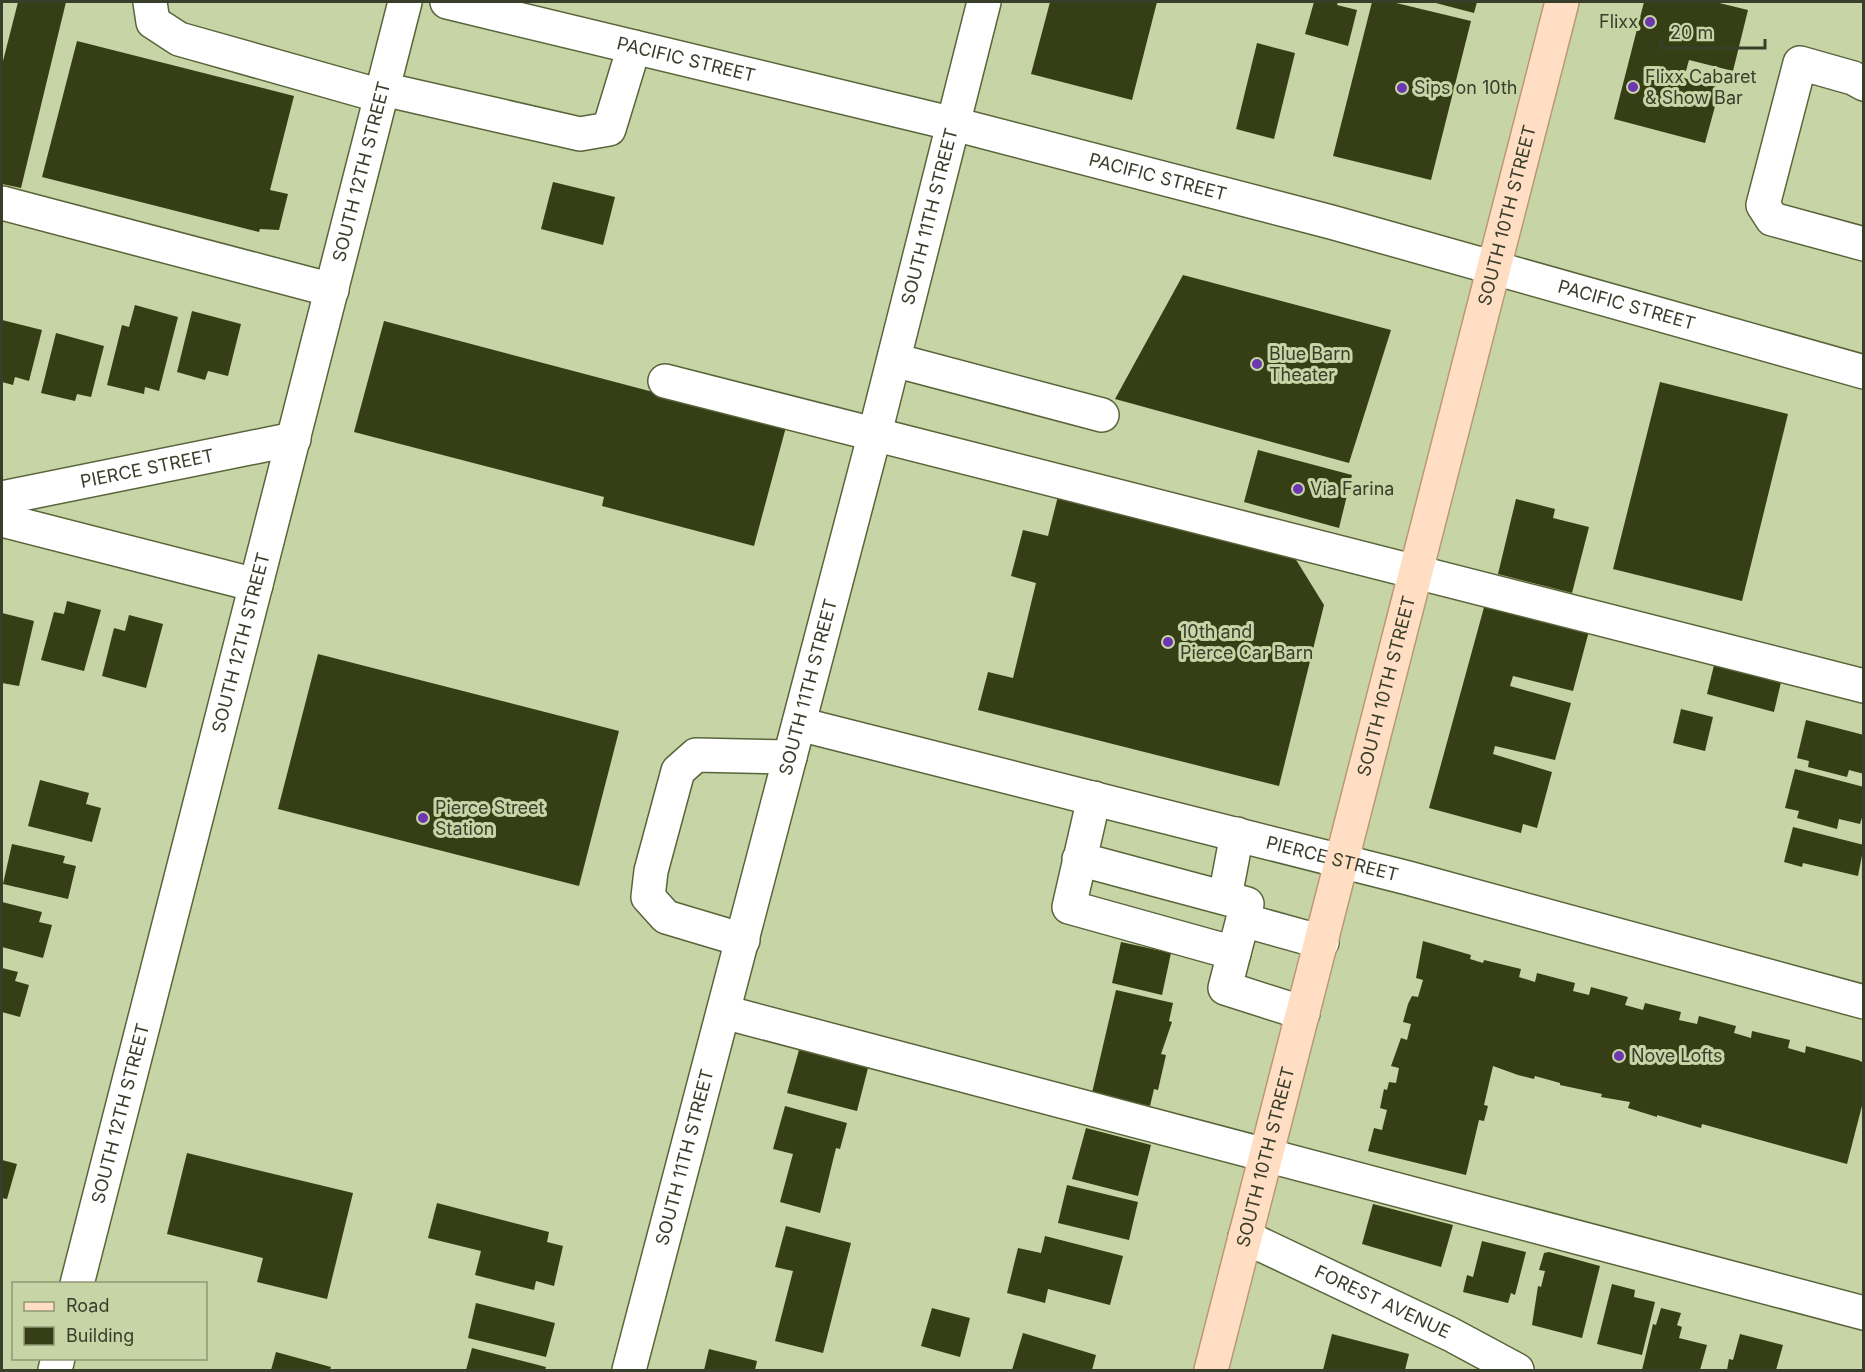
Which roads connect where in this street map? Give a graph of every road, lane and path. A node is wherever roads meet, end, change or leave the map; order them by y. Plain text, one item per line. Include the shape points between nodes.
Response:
1 (150, 2) edge
2 (405, 2) edge
3 (447, 2) edge
4 (984, 2) edge
5 (1562, 2) edge
6 (634, 47) junction
7 (1863, 84) edge
8 (382, 92) junction
9 (954, 123) junction
10 (2, 203) edge
11 (1863, 244) edge
12 (1494, 269) junction
13 (332, 290) junction
14 (894, 360) junction
15 (1863, 372) edge
16 (664, 381) dead end
17 (1102, 415) dead end
18 (875, 433) junction
19 (294, 439) junction
20 (2, 498) edge
21 (2, 520) edge
22 (1418, 571) junction
23 (256, 585) junction
24 (1863, 686) edge
25 (799, 724) junction
26 (790, 757) junction
27 (1094, 798) junction
28 (1237, 834) junction
29 (1079, 859) junction
30 (1343, 861) junction
31 (1234, 908) junction
32 (743, 940) junction
33 (1322, 942) junction
34 (1234, 952) junction
35 (1863, 1002) edge
36 (724, 1012) junction
37 (1303, 1013) junction
38 (1266, 1154) junction
39 (1245, 1237) junction
40 (78, 1282) edge
41 (1863, 1313) edge
42 (629, 1371) edge
43 (1211, 1371) edge
44 (1518, 1371) edge

1 - 8 street via 153,22 179,39
2 - 8 street, SOUTH 12TH STREET
3 - 6 street, PACIFIC STREET
4 - 9 street, SOUTH 11TH STREET
5 - 12 main road, SOUTH 10TH STREET
6 - 8 street via 609,129 580,134
6 - 9 street, PACIFIC STREET
7 - 11 street via 1800,63 1763,205 1772,219
8 - 13 street, SOUTH 12TH STREET
9 - 12 street, PACIFIC STREET
9 - 14 street, SOUTH 11TH STREET
10 - 13 street
12 - 15 street, PACIFIC STREET
12 - 22 main road, SOUTH 10TH STREET
13 - 19 street, SOUTH 12TH STREET
14 - 17 street
14 - 18 street, SOUTH 11TH STREET
16 - 18 street
18 - 22 street
18 - 25 street, SOUTH 11TH STREET
19 - 20 street, PIERCE STREET
19 - 23 street, SOUTH 12TH STREET
21 - 23 street
22 - 24 street
22 - 30 main road, SOUTH 10TH STREET
23 - 40 street, SOUTH 12TH STREET
25 - 26 street, SOUTH 11TH STREET
25 - 27 street, PIERCE STREET
26 - 32 street, SOUTH 11TH STREET
26 - 32 street via 696,755 678,771 651,871 648,897 666,917
27 - 28 street, PIERCE STREET
27 - 29 street
28 - 30 street, PIERCE STREET
28 - 31 street
29 - 31 street
29 - 34 street via 1070,907
30 - 33 main road, SOUTH 10TH STREET
30 - 35 street, PIERCE STREET
31 - 33 street
31 - 34 street
32 - 36 street, SOUTH 11TH STREET
33 - 37 main road, SOUTH 10TH STREET
34 - 37 street via 1225,988
36 - 38 street
36 - 42 street, SOUTH 11TH STREET
37 - 38 main road, SOUTH 10TH STREET
38 - 39 main road, SOUTH 10TH STREET
38 - 41 street
39 - 43 main road, SOUTH 10TH STREET
39 - 44 street, FOREST AVENUE via 1450,1334

